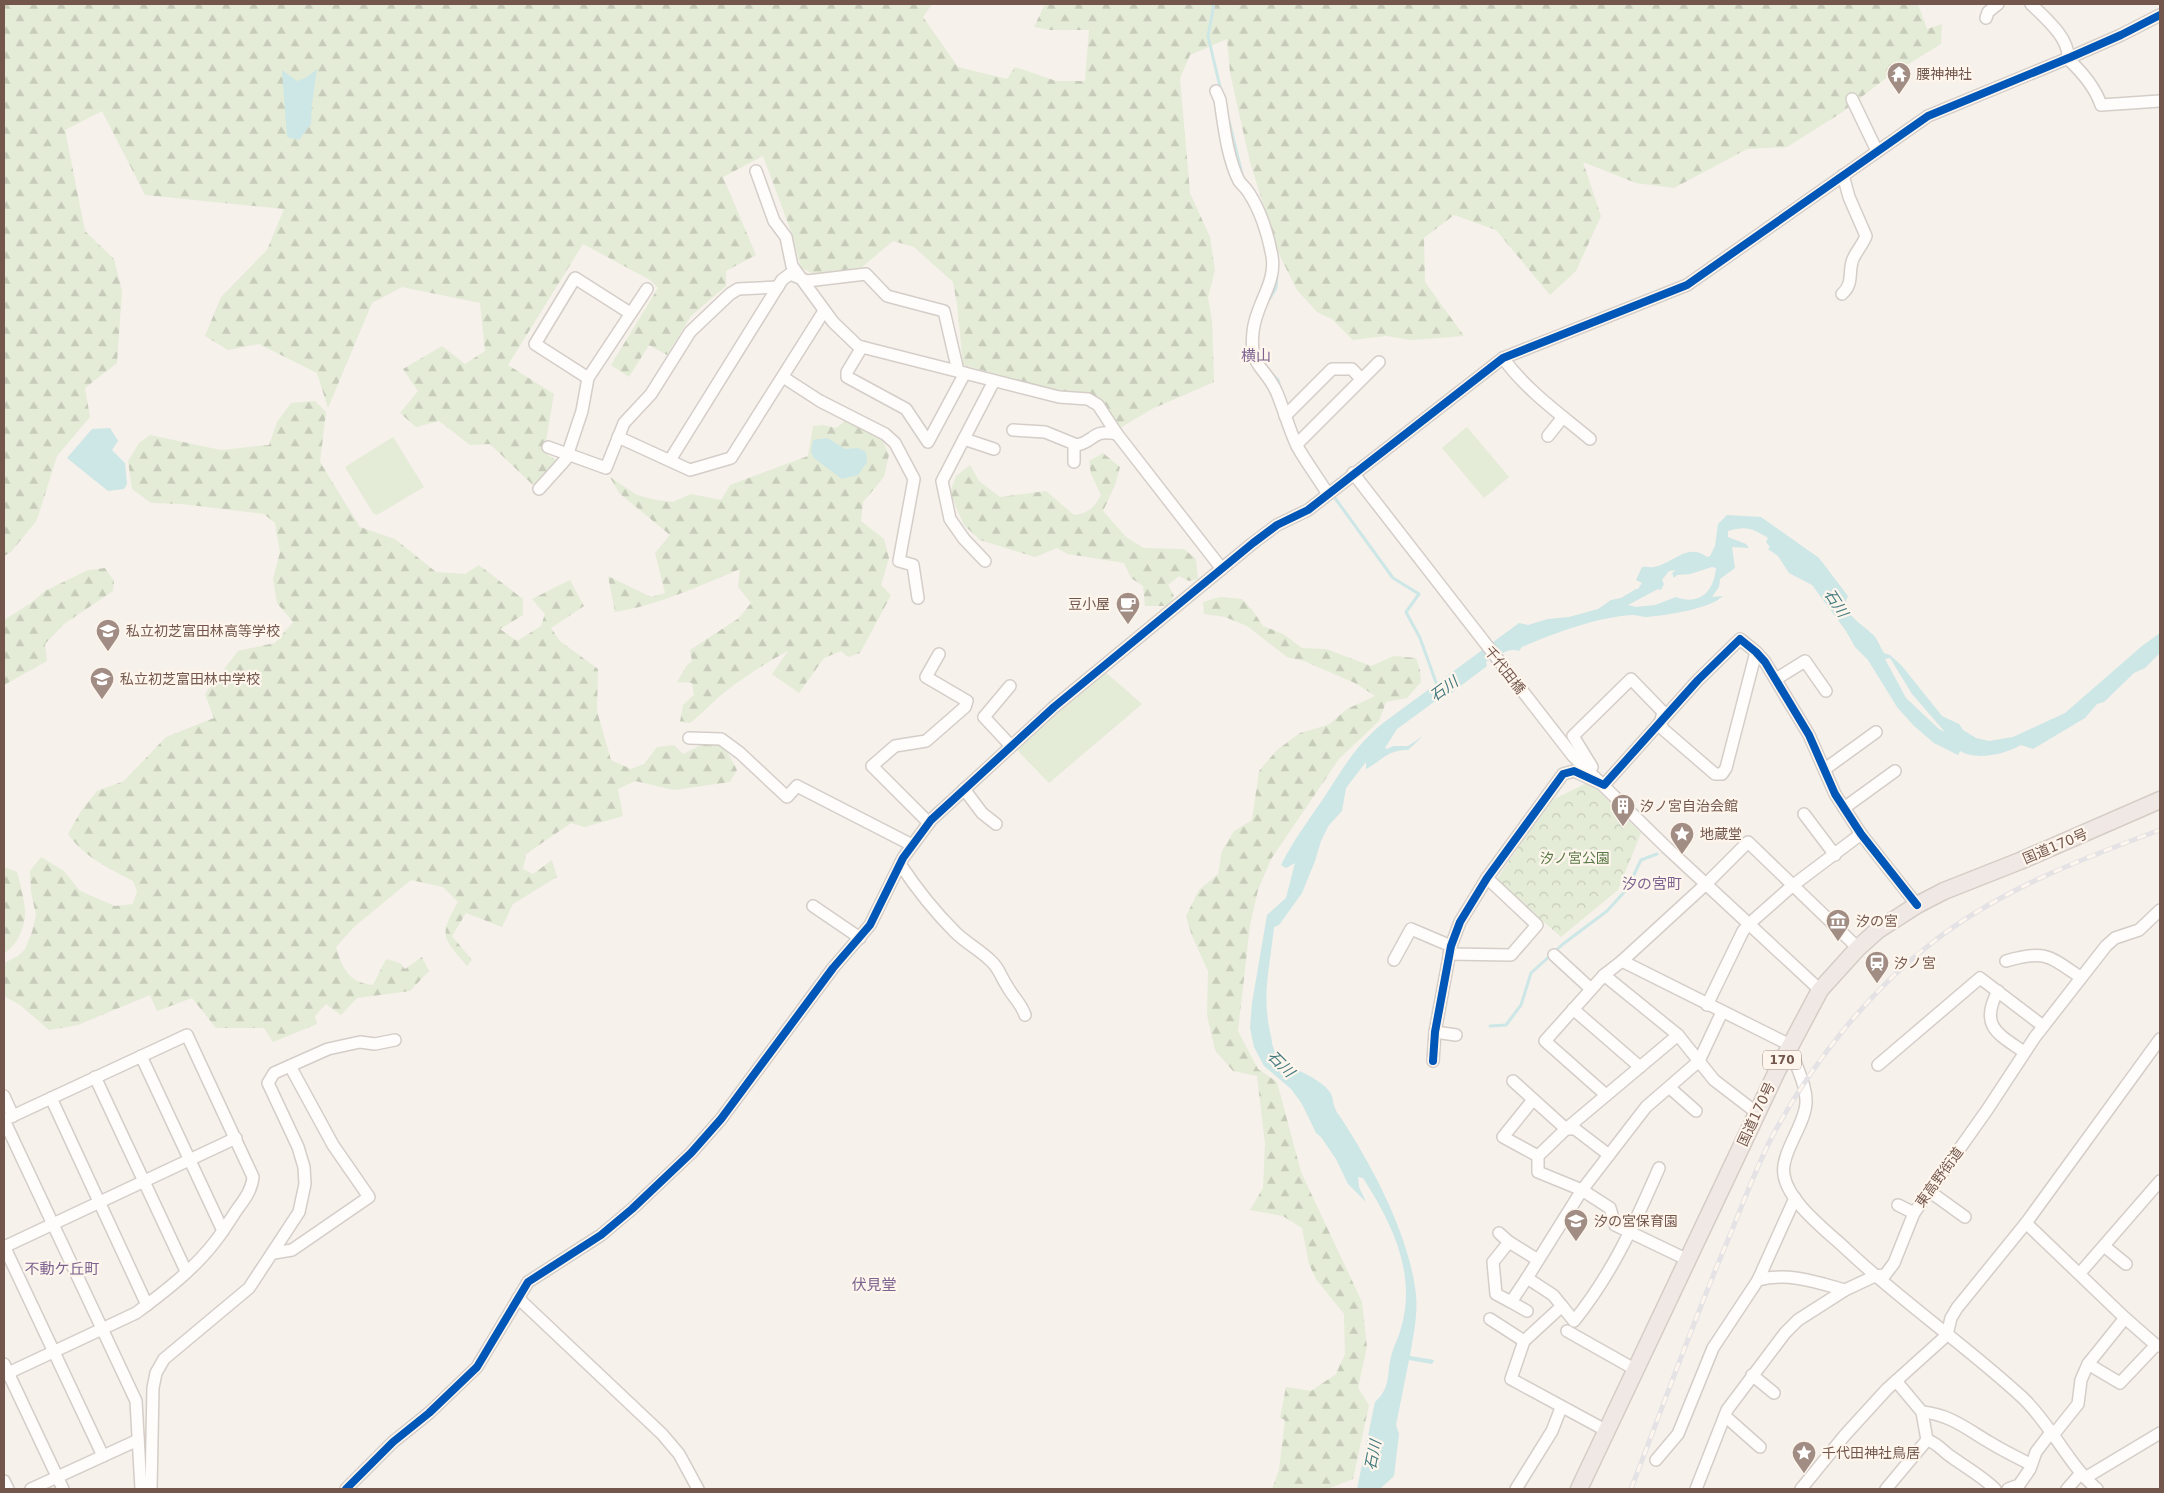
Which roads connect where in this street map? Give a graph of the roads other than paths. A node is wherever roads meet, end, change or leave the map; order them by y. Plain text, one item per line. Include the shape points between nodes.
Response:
1 (1998, 4) edge
2 (2031, 4) edge
3 (2160, 14) edge
4 (1986, 18) dead end
5 (2068, 59) junction
6 (1216, 91) dead end
7 (1852, 99) dead end
8 (2160, 101) edge
9 (1877, 151) junction
10 (756, 171) dead end
11 (1843, 175) junction
12 (800, 278) junction
13 (778, 287) junction
14 (646, 289) dead end
15 (1842, 294) dead end
16 (824, 310) junction
17 (630, 313) junction
18 (862, 347) junction
19 (1503, 358) junction
20 (1379, 362) dead end
21 (961, 372) junction
22 (783, 377) junction
23 (588, 378) junction
24 (1362, 379) junction
25 (994, 381) junction
26 (1284, 416) junction
27 (1563, 417) junction
28 (1013, 430) dead end
29 (1117, 434) junction
30 (1548, 436) dead end
31 (618, 437) junction
32 (964, 439) junction
33 (1590, 439) dead end
34 (1297, 444) junction
35 (1077, 445) junction
36 (548, 447) dead end
37 (994, 449) dead end
38 (568, 454) junction
39 (670, 460) junction
40 (1074, 462) dead end
41 (1353, 473) junction
42 (539, 490) dead end
43 (1328, 494) junction
44 (985, 561) dead end
45 (1222, 569) junction
46 (918, 598) dead end
47 (1756, 652) junction
48 (939, 654) dead end
49 (1776, 679) junction
50 (1010, 686) dead end
51 (1819, 687) dead end
52 (1660, 724) junction
53 (1876, 732) dead end
54 (689, 738) dead end
55 (1859, 745) junction
56 (1011, 746) junction
57 (1866, 755) dead end
58 (1825, 769) junction
59 (1895, 771) dead end
60 (1599, 781) junction
61 (964, 789) junction
62 (2160, 800) edge
63 (1844, 808) junction
64 (1804, 814) dead end
65 (929, 823) junction
66 (996, 824) dead end
67 (1861, 834) junction
68 (912, 845) junction
69 (1835, 855) junction
70 (900, 864) junction
71 (1487, 878) junction
72 (1706, 884) junction
73 (1792, 886) junction
74 (1917, 905) junction
75 (813, 906) dead end
76 (2160, 910) edge
77 (1748, 924) junction
78 (860, 938) junction
79 (1858, 948) junction
80 (1450, 950) junction
81 (1554, 955) dead end
82 (1394, 960) dead end
83 (2006, 961) dead end
84 (1622, 962) junction
85 (1604, 975) junction
86 (2080, 977) junction
87 (1591, 989) junction
88 (1820, 990) junction
89 (1998, 991) junction
90 (1707, 1005) junction
91 (1573, 1009) junction
92 (1722, 1012) junction
93 (1025, 1015) dead end
94 (2043, 1026) junction
95 (1435, 1032) junction
96 (1456, 1035) dead end
97 (1678, 1035) junction
98 (2160, 1039) edge
99 (396, 1040) dead end
100 (1790, 1045) junction
101 (2024, 1052) junction
102 (141, 1056) junction
103 (1433, 1061) dead end
104 (1699, 1061) junction
105 (1878, 1065) dead end
106 (290, 1066) junction
107 (1640, 1067) junction
108 (95, 1077) junction
109 (1513, 1081) dead end
110 (1670, 1088) junction
111 (1606, 1095) junction
112 (4, 1096) edge
113 (51, 1098) junction
114 (1532, 1100) junction
115 (1696, 1111) dead end
116 (1757, 1113) junction
117 (7, 1118) edge
118 (1566, 1128) junction
119 (236, 1138) junction
120 (1609, 1155) junction
121 (1538, 1156) junction
122 (190, 1160) junction
123 (1659, 1168) dead end
124 (144, 1181) junction
125 (2158, 1189) edge
126 (1582, 1190) junction
127 (1929, 1191) junction
128 (1795, 1198) junction
129 (99, 1202) junction
130 (1898, 1205) dead end
131 (1914, 1212) junction
132 (1965, 1217) dead end
133 (2026, 1222) junction
134 (51, 1224) junction
135 (223, 1231) junction
136 (1631, 1232) junction
137 (1499, 1233) dead end
138 (1509, 1242) junction
139 (4, 1246) edge
140 (2104, 1246) junction
141 (274, 1253) junction
142 (1538, 1260) junction
143 (1688, 1260) junction
144 (2126, 1264) dead end
145 (186, 1271) junction
146 (2080, 1272) junction
147 (1875, 1276) junction
148 (1527, 1278) junction
149 (1758, 1280) junction
150 (1845, 1290) junction
151 (518, 1298) junction
152 (1511, 1302) junction
153 (147, 1305) junction
154 (1562, 1306) junction
155 (1527, 1311) dead end
156 (2125, 1318) junction
157 (1490, 1319) dead end
158 (102, 1329) junction
159 (1567, 1331) dead end
160 (1947, 1335) junction
161 (1524, 1341) junction
162 (2158, 1345) edge
163 (54, 1352) junction
164 (2088, 1364) junction
165 (5, 1370) edge
166 (1636, 1370) junction
167 (1752, 1375) junction
168 (1896, 1381) junction
169 (1774, 1393) dead end
170 (1561, 1408) junction
171 (1922, 1412) junction
172 (1725, 1416) junction
173 (1607, 1430) junction
174 (2053, 1432) junction
175 (2160, 1433) edge
176 (138, 1440) junction
177 (1926, 1440) junction
178 (1760, 1447) dead end
179 (102, 1456) junction
180 (1656, 1460) dead end
181 (2030, 1464) junction
182 (2083, 1476) junction
183 (57, 1477) junction
184 (4, 1480) edge
185 (2021, 1487) edge
186 (8, 1489) edge
187 (31, 1489) edge
188 (63, 1489) edge
189 (141, 1489) edge
190 (151, 1489) edge
191 (346, 1489) edge
192 (698, 1489) edge
193 (1516, 1489) edge
194 (1580, 1489) edge
195 (1696, 1489) edge
196 (1801, 1489) edge
197 (1886, 1489) edge
198 (1995, 1489) edge
199 (2008, 1489) edge
200 (2067, 1489) edge
201 (2097, 1489) edge

1 - 4 street
2 - 5 street via 2064,42
3 - 5 street
5 - 8 street via 2091,85 2101,105
5 - 9 street via 1928,116
6 - 26 street via 1234,169 1263,222 1272,255 1271,279 1258,308 1252,348 1254,360 1276,392
7 - 9 street
9 - 11 street
10 - 12 street via 774,221 786,237 792,266
11 - 15 street via 1866,236 1853,258 1850,282
11 - 19 street via 1686,285
12 - 13 street via 790,274
12 - 16 street
12 - 21 street via 807,281 866,274 887,296 944,311
13 - 31 street via 738,289 730,294 690,332 651,394 624,423
13 - 39 street
14 - 17 street
16 - 18 street via 832,322
16 - 22 street
17 - 23 street
17 - 23 street via 575,278 535,344
18 - 21 street
18 - 21 street via 847,372 847,378 906,409 928,442
19 - 27 street
19 - 41 street
20 - 24 street
21 - 25 street
22 - 39 street via 732,458 690,470
22 - 46 street via 820,401 885,434 895,443 914,479 898,560 913,565
23 - 38 street via 582,411
24 - 26 street via 1352,370 1332,369
24 - 34 street
25 - 29 street via 1059,397 1088,399 1098,405
25 - 32 street
26 - 34 street
27 - 30 street
27 - 33 street
28 - 35 street via 1045,432
29 - 35 street via 1097,433
29 - 45 street
31 - 38 street via 606,468
31 - 39 street
32 - 37 street
32 - 44 street via 942,481 950,519
34 - 43 street
35 - 40 street via 1074,447
36 - 38 street
38 - 42 street
41 - 43 street
41 - 60 street, 千代田橋 via 1551,730
43 - 45 street via 1308,510 1277,525
45 - 56 street via 1109,660
47 - 49 street
47 - 52 street via 1740,639
47 - 52 street via 1722,774 1715,774
48 - 65 street via 926,677 966,701 966,707 926,741 895,746 872,766
49 - 51 street via 1805,661
49 - 58 street
50 - 56 street via 984,716
52 - 60 street
52 - 60 street via 1663,712 1631,679 1573,736
53 - 55 street
54 - 68 street via 721,739 787,796 797,786
55 - 57 street
55 - 58 street
56 - 61 street
58 - 63 street
59 - 63 street via 1880,789
60 - 71 street via 1574,771 1563,774
60 - 72 street, 千代田橋
61 - 65 street
61 - 66 street via 982,813
62 - 74 highway, 国道170号 / 170
63 - 67 street
64 - 69 street
65 - 68 street
67 - 69 street
67 - 74 street
68 - 70 street
69 - 73 street
70 - 78 street via 870,925
70 - 93 street via 953,931 1000,971
71 - 80 street via 1460,922
71 - 80 street via 1537,925 1511,955
72 - 73 street via 1748,842
72 - 77 street, 千代田橋
72 - 84 street
73 - 77 street
73 - 79 street
74 - 79 highway, 国道170号 / 170 via 1878,930
75 - 78 street
76 - 86 street, 東高野街道 via 2139,930 2115,938
77 - 88 street, 千代田橋
77 - 90 street
78 - 151 street via 721,1119 691,1152 600,1235 534,1277
79 - 88 highway, 国道170号 / 170
80 - 82 street via 1411,929
80 - 95 street
81 - 87 street
83 - 86 street via 2046,955
84 - 85 street
84 - 90 street
85 - 87 street
85 - 97 street
86 - 94 street, 東高野街道
87 - 91 street
88 - 100 highway, 国道170号 / 170
89 - 94 street
89 - 101 street via 1990,1011 1991,1024
89 - 105 street via 1980,978
90 - 92 street
91 - 107 street
91 - 111 street via 1545,1041
92 - 100 street
92 - 104 street
94 - 101 street, 東高野街道
95 - 96 street
95 - 103 street
97 - 104 street
97 - 107 street
98 - 133 street
99 - 106 street via 375,1044 360,1042 328,1049
100 - 116 highway, 国道170号 / 170
100 - 128 street via 1804,1086 1806,1104 1783,1174
101 - 127 street, 東高野街道 via 1988,1110
102 - 108 street
102 - 119 street via 187,1035
102 - 122 street
104 - 110 street
104 - 116 street via 1714,1080
106 - 141 street via 274,1073 268,1082 298,1147 306,1184 299,1212
106 - 141 street via 333,1145 369,1197 292,1250
107 - 111 street
108 - 113 street
108 - 124 street
109 - 114 street
110 - 115 street
110 - 120 street via 1646,1107
111 - 118 street
112 - 117 street
113 - 117 street
113 - 129 street
114 - 118 street
114 - 121 street via 1503,1137
116 - 143 highway, 国道170号 / 170
117 - 134 street
118 - 120 street via 1575,1129
118 - 121 street
119 - 122 street
119 - 135 street via 251,1170 253,1185
120 - 126 street
121 - 126 street via 1538,1172
122 - 124 street
122 - 135 street
123 - 136 street
124 - 129 street
124 - 145 street
125 - 140 street
126 - 136 street via 1610,1208 1615,1225
126 - 142 street
127 - 131 street, 東高野街道
127 - 132 street
128 - 147 street
128 - 149 street
129 - 134 street
129 - 153 street
130 - 131 street
131 - 147 street, 東高野街道 via 1894,1263 1886,1275
133 - 146 street
133 - 160 street via 1957,1308
134 - 139 street
134 - 158 street
135 - 145 street
136 - 143 street
136 - 154 street via 1596,1293 1574,1321
137 - 138 street
138 - 142 street
138 - 152 street via 1493,1262 1496,1294
139 - 163 street
140 - 144 street
140 - 146 street
141 - 190 street via 249,1288 164,1359 156,1373 151,1405
142 - 148 street
143 - 166 highway, 国道170号 / 170
145 - 153 street
146 - 156 street
147 - 150 street, 東高野街道
147 - 160 street
148 - 152 street
148 - 154 street via 1554,1295
149 - 150 street via 1798,1277
149 - 180 street via 1713,1348 1678,1434
150 - 167 street, 東高野街道 via 1798,1320
151 - 191 street via 477,1367
151 - 192 street via 662,1434 679,1454
152 - 155 street
153 - 158 street
154 - 161 street
156 - 162 street
156 - 164 street
157 - 161 street
158 - 163 street
158 - 176 street via 136,1401
159 - 166 street
160 - 168 street
160 - 174 street via 2023,1398
161 - 170 street via 1511,1379
162 - 164 street via 2120,1383
163 - 165 street
163 - 179 street
164 - 174 street via 2081,1380 2078,1404
165 - 183 street
166 - 173 highway, 国道170号 / 170
167 - 169 street
167 - 172 street, 東高野街道
168 - 171 street
168 - 196 street via 1845,1434
170 - 173 street
170 - 193 street via 1552,1431
171 - 177 street
171 - 181 street via 1969,1428
172 - 178 street
172 - 195 street, 東高野街道
173 - 194 highway, 国道170号 / 170
174 - 181 street
174 - 182 street
175 - 182 street
176 - 179 street
176 - 189 street
177 - 197 street
177 - 198 street
179 - 183 street
181 - 185 street
182 - 200 street
182 - 201 street
183 - 187 street
183 - 188 street
184 - 186 street
185 - 199 street

